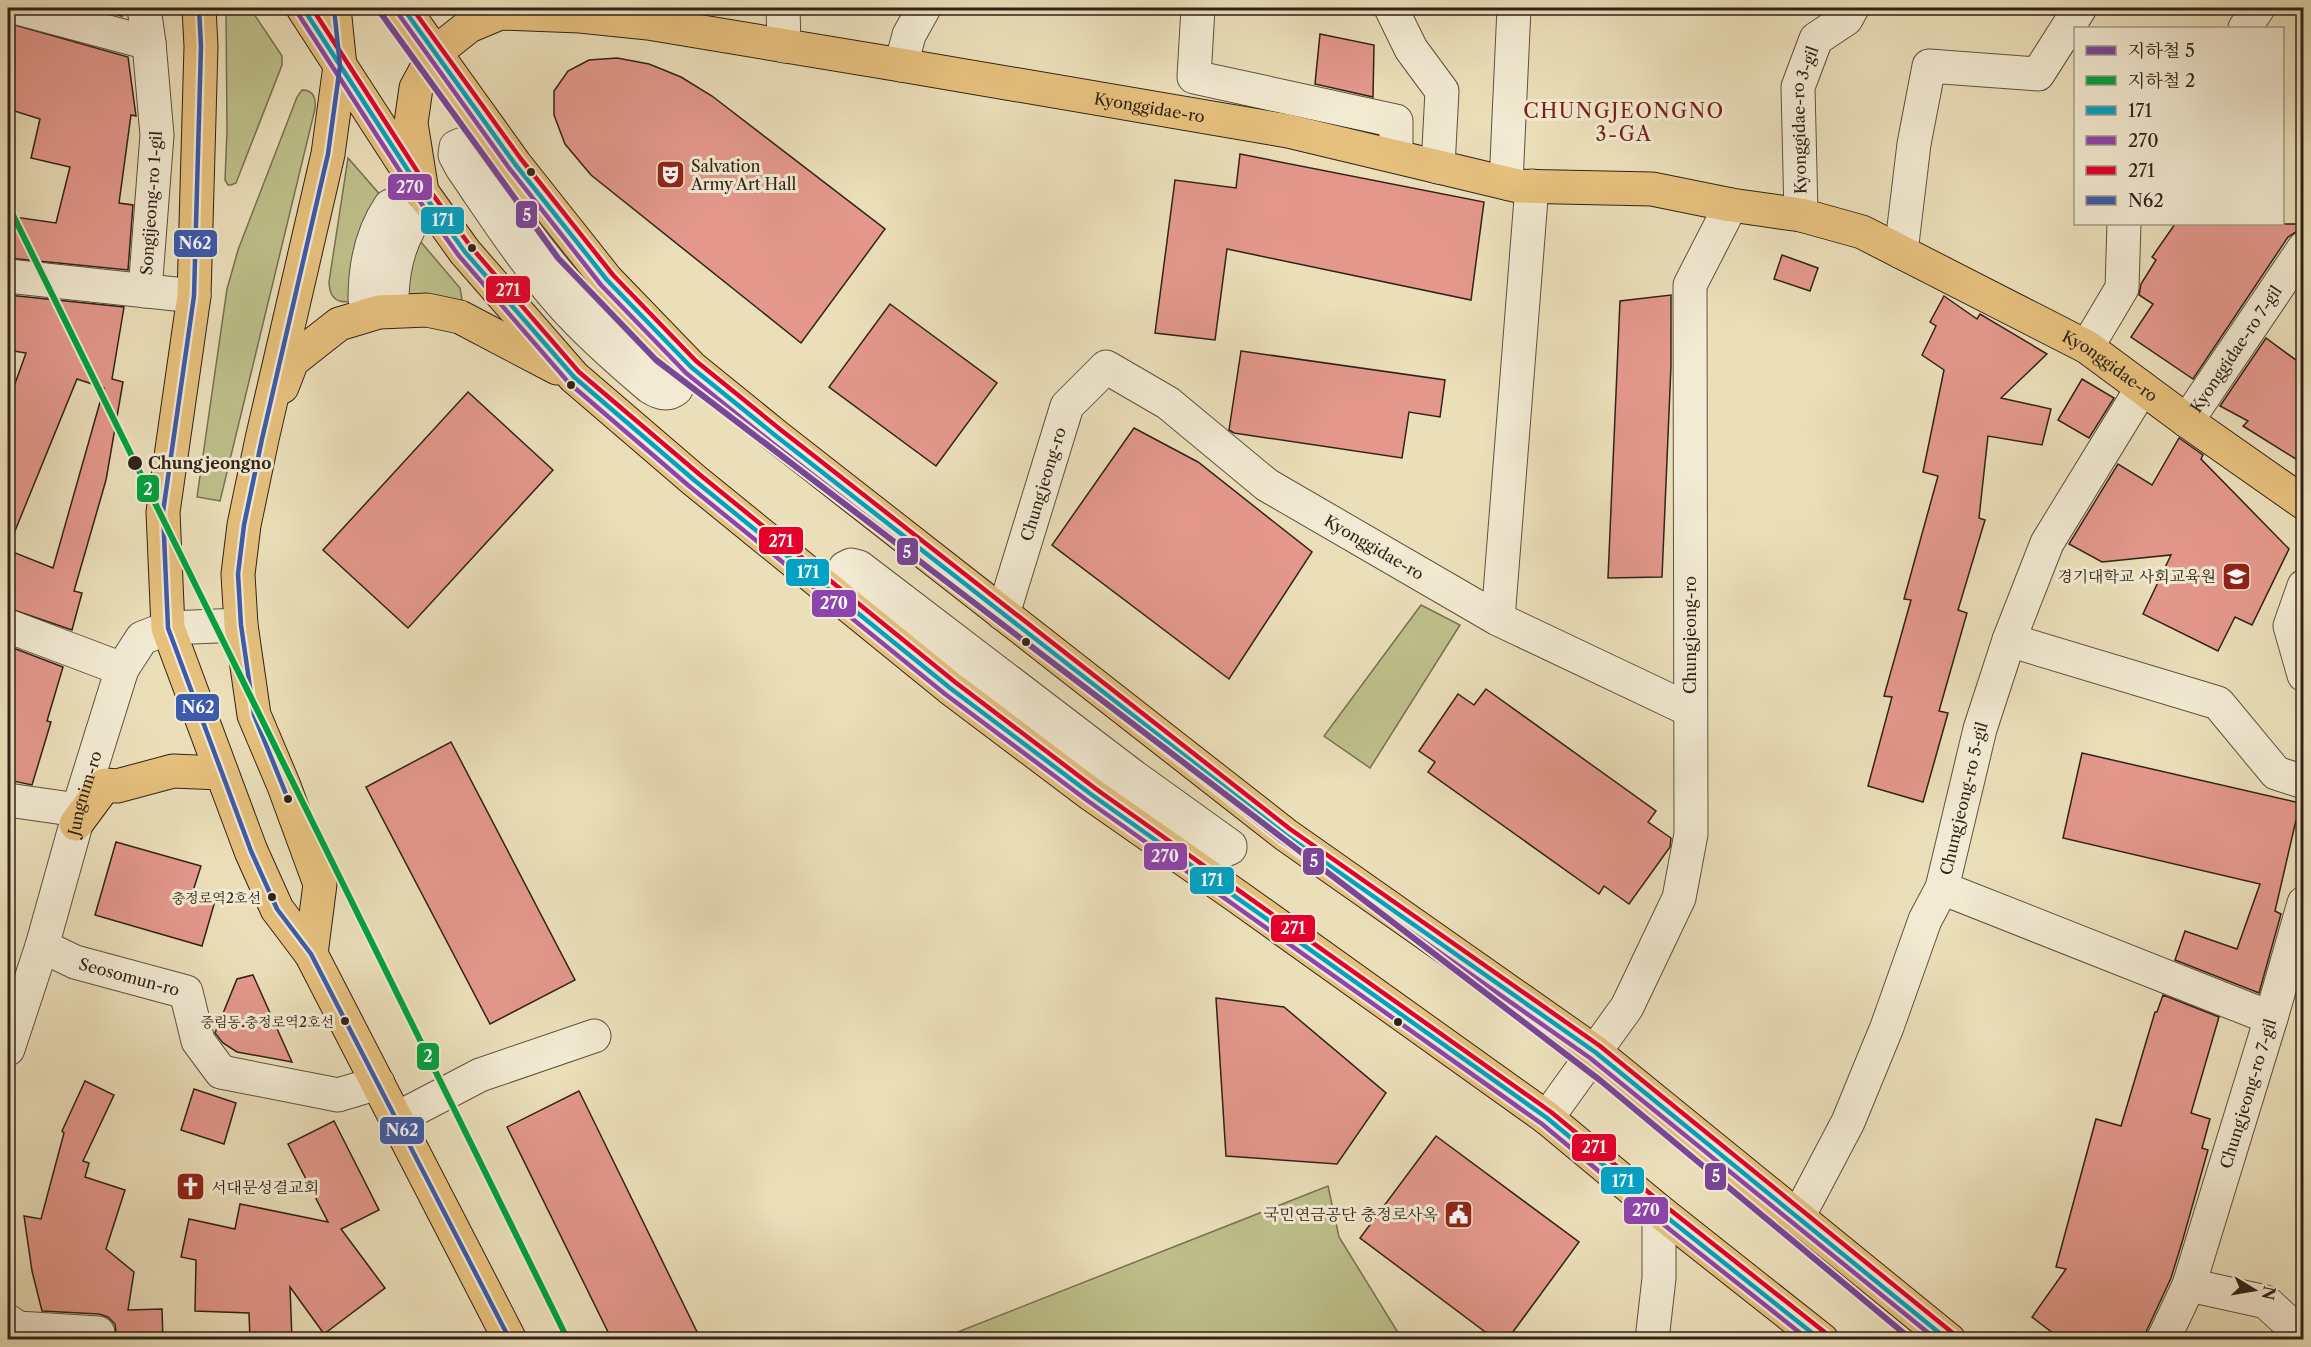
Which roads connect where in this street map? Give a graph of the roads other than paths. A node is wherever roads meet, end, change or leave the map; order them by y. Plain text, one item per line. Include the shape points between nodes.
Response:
1 (18, 8) edge
2 (144, 8) edge
3 (198, 8) edge
4 (303, 8) edge
5 (334, 8) edge
6 (403, 8) edge
7 (783, 8) edge
8 (924, 8) edge
9 (1198, 8) edge
10 (1391, 8) edge
11 (1514, 8) edge
12 (1852, 8) edge
13 (2080, 8) edge
14 (2258, 8) edge
15 (2074, 27) edge
16 (2246, 27) edge
17 (2074, 28) edge
18 (149, 43) junction
19 (783, 46) junction
20 (435, 53) junction
21 (2064, 60) edge
22 (901, 65) junction
23 (340, 66) junction
24 (468, 145) joint
25 (1396, 156) junction
26 (1438, 167) junction
27 (1519, 184) junction
28 (422, 192) junction
29 (1731, 205) junction
30 (1801, 215) junction
31 (2124, 225) edge
32 (2304, 248) edge
33 (1901, 252) junction
34 (8, 276) edge
35 (145, 291) junction
36 (194, 297) junction
37 (2087, 347) junction
38 (1106, 367) joint
39 (574, 377) junction
40 (2142, 388) junction
41 (2187, 421) junction
42 (262, 439) junction
43 (2304, 503) edge
44 (2304, 586) edge
45 (1003, 614) junction
46 (1498, 619) junction
47 (8, 626) edge
48 (241, 626) junction
49 (168, 628) junction
50 (2009, 640) junction
51 (122, 669) junction
52 (2304, 675) edge
53 (1690, 710) junction
54 (221, 773) junction
55 (2304, 782) edge
56 (8, 800) edge
57 (77, 817) junction
58 (1230, 846) joint
59 (1942, 888) junction
60 (2304, 903) edge
61 (42, 946) junction
62 (311, 954) junction
63 (2271, 1018) junction
64 (594, 1036) dead end
65 (8, 1049) edge
66 (1595, 1052) junction
67 (378, 1083) junction
68 (1547, 1118) junction
69 (396, 1119) junction
70 (1798, 1217) junction
71 (1668, 1219) junction
72 (2189, 1285) junction
73 (8, 1321) edge
74 (2304, 1337) edge
75 (98, 1340) edge
76 (510, 1340) edge
77 (1652, 1340) edge
78 (1822, 1340) edge
79 (1949, 1340) edge
80 (2163, 1340) edge

1 - 18 street
2 - 18 street, Songijeong-ro 1-gil
3 - 36 main road via 201,46
4 - 23 main road
5 - 23 main road
6 - 20 main road
7 - 19 street
8 - 22 street via 909,35
9 - 25 street via 1194,77 1396,121
10 - 26 street via 1411,49 1442,91
11 - 27 street
12 - 30 street, Kyonggidae-ro 3-gil via 1846,19 1816,39 1798,87
13 - 15 street
14 - 16 street
17 - 21 street
18 - 35 street, Songijeong-ro 1-gil via 157,135
19 - 20 main road, Kyonggidae-ro via 648,23 500,13 469,26
19 - 22 main road, Kyonggidae-ro
20 - 28 main road, Kyonggidae-ro via 416,88 411,123
20 - 45 main road via 515,164 607,280 691,367
21 - 33 street via 2038,74 1929,66 1914,144
22 - 25 main road, Kyonggidae-ro via 1288,131
23 - 28 main road
23 - 42 main road via 328,154
24 - 24 street via 456,147 455,155 462,168 559,301 650,387 658,393 674,392 675,385 630,349 570,289 512,214
25 - 26 main road, Kyonggidae-ro
26 - 27 main road, Kyonggidae-ro
27 - 29 main road, Kyonggidae-ro via 1652,189
27 - 46 street
28 - 39 main road via 465,252
29 - 30 main road, Kyonggidae-ro
29 - 53 street, Chungjeong-ro via 1690,285
30 - 33 main road, Kyonggidae-ro via 1862,232
31 - 37 street via 2122,288
32 - 41 street, Kyonggidae-ro 7-gil
33 - 37 main road, Kyonggidae-ro
34 - 35 street
35 - 36 street
36 - 49 main road via 163,512
37 - 40 main road, Kyonggidae-ro
38 - 45 street, Chungjeong-ro via 1067,406
38 - 46 street, Kyonggidae-ro via 1168,403 1267,486
39 - 42 main road via 460,317 427,310 379,312 339,324 292,362
39 - 68 main road via 693,480 950,688 1092,795
40 - 41 main road, Kyonggidae-ro
40 - 50 street, Chungjeong-ro 5-gil via 2047,543
41 - 43 main road, Kyonggidae-ro
42 - 48 main road via 237,574
44 - 52 street via 2290,626
45 - 66 main road via 1286,835
46 - 53 street, Kyonggidae-ro
47 - 51 street
48 - 49 street, Jungnim-ro
48 - 62 main road via 254,715 320,884
49 - 51 street, Jungnim-ro via 142,638
49 - 54 main road
50 - 55 street via 2218,704 2276,773
50 - 59 street, Chungjeong-ro 5-gil via 1980,729
51 - 57 street, Jungnim-ro
53 - 66 street, Chungjeong-ro via 1691,834 1679,898 1627,1007
54 - 57 main road via 173,771 117,786 105,785
54 - 62 main road via 277,909
56 - 57 street
57 - 61 street, Jungnim-ro
58 - 58 street via 1222,851 1136,802 847,579 843,574 845,568 859,567
59 - 63 street
59 - 70 street, Chungjeong-ro 5-gil via 1925,920 1848,1122
60 - 63 street, Chungjeong-ro 7-gil
61 - 65 street, Jungnim-ro
61 - 67 street, Seosomun-ro via 75,962 186,993 198,1041 221,1072 338,1095
62 - 67 main road
63 - 72 street, Chungjeong-ro 7-gil
64 - 69 street via 480,1075
66 - 68 street, Chungjeong-ro
66 - 70 main road
67 - 69 main road
68 - 71 main road
69 - 76 main road
70 - 79 main road
71 - 77 street
71 - 78 main road
72 - 74 street via 2266,1302
72 - 80 street, Chungjeong-ro 7-gil
73 - 75 street via 18,1328 98,1333

